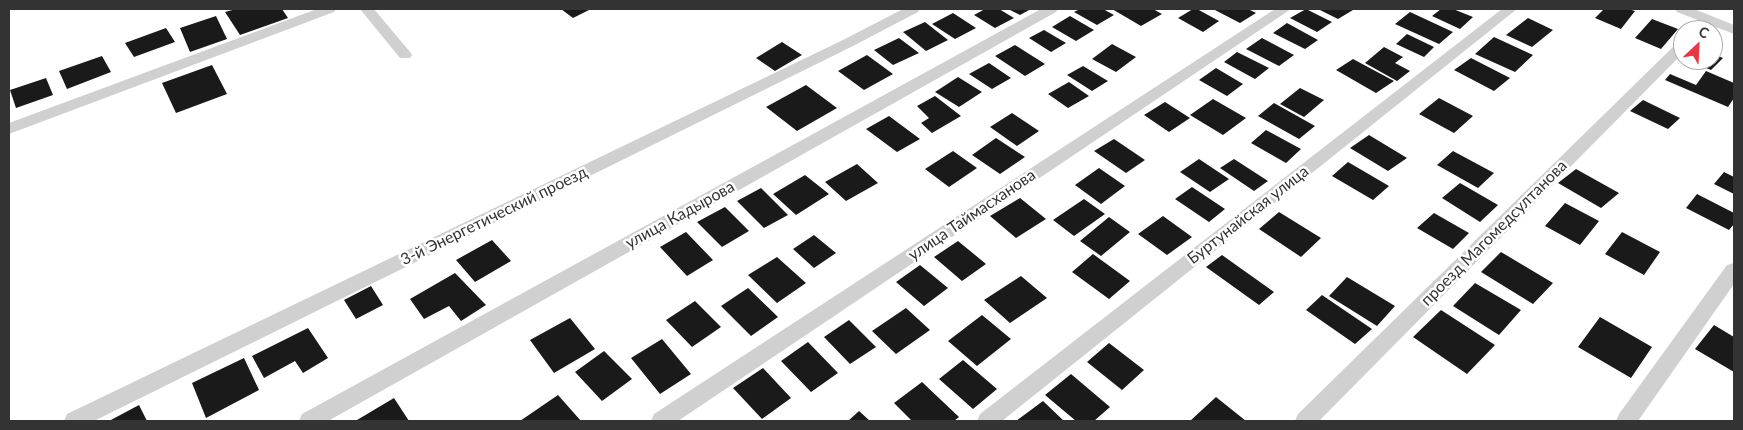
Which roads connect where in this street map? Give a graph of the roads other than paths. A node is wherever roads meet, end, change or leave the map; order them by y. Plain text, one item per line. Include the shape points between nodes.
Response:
1 (329, 9) edge
2 (367, 9) edge
3 (913, 9) edge
4 (1050, 9) edge
5 (1284, 9) edge
6 (1510, 9) edge
7 (1682, 9) edge
8 (1696, 20) edge
9 (405, 55) dead end
10 (1673, 55) edge
11 (9, 129) edge
12 (1734, 270) edge
13 (74, 421) edge
14 (309, 421) edge
15 (661, 421) edge
16 (987, 421) edge
17 (1305, 421) edge
18 (1626, 421) edge

1 - 11 street
2 - 9 street
3 - 13 street, 3-й Энергетический проезд
4 - 14 street, улица Кадырова
5 - 15 street, улица Таймасханова
6 - 16 street, Буртунайская улица
7 - 8 street
10 - 17 street, проезд Магомедсултанова
12 - 18 street

